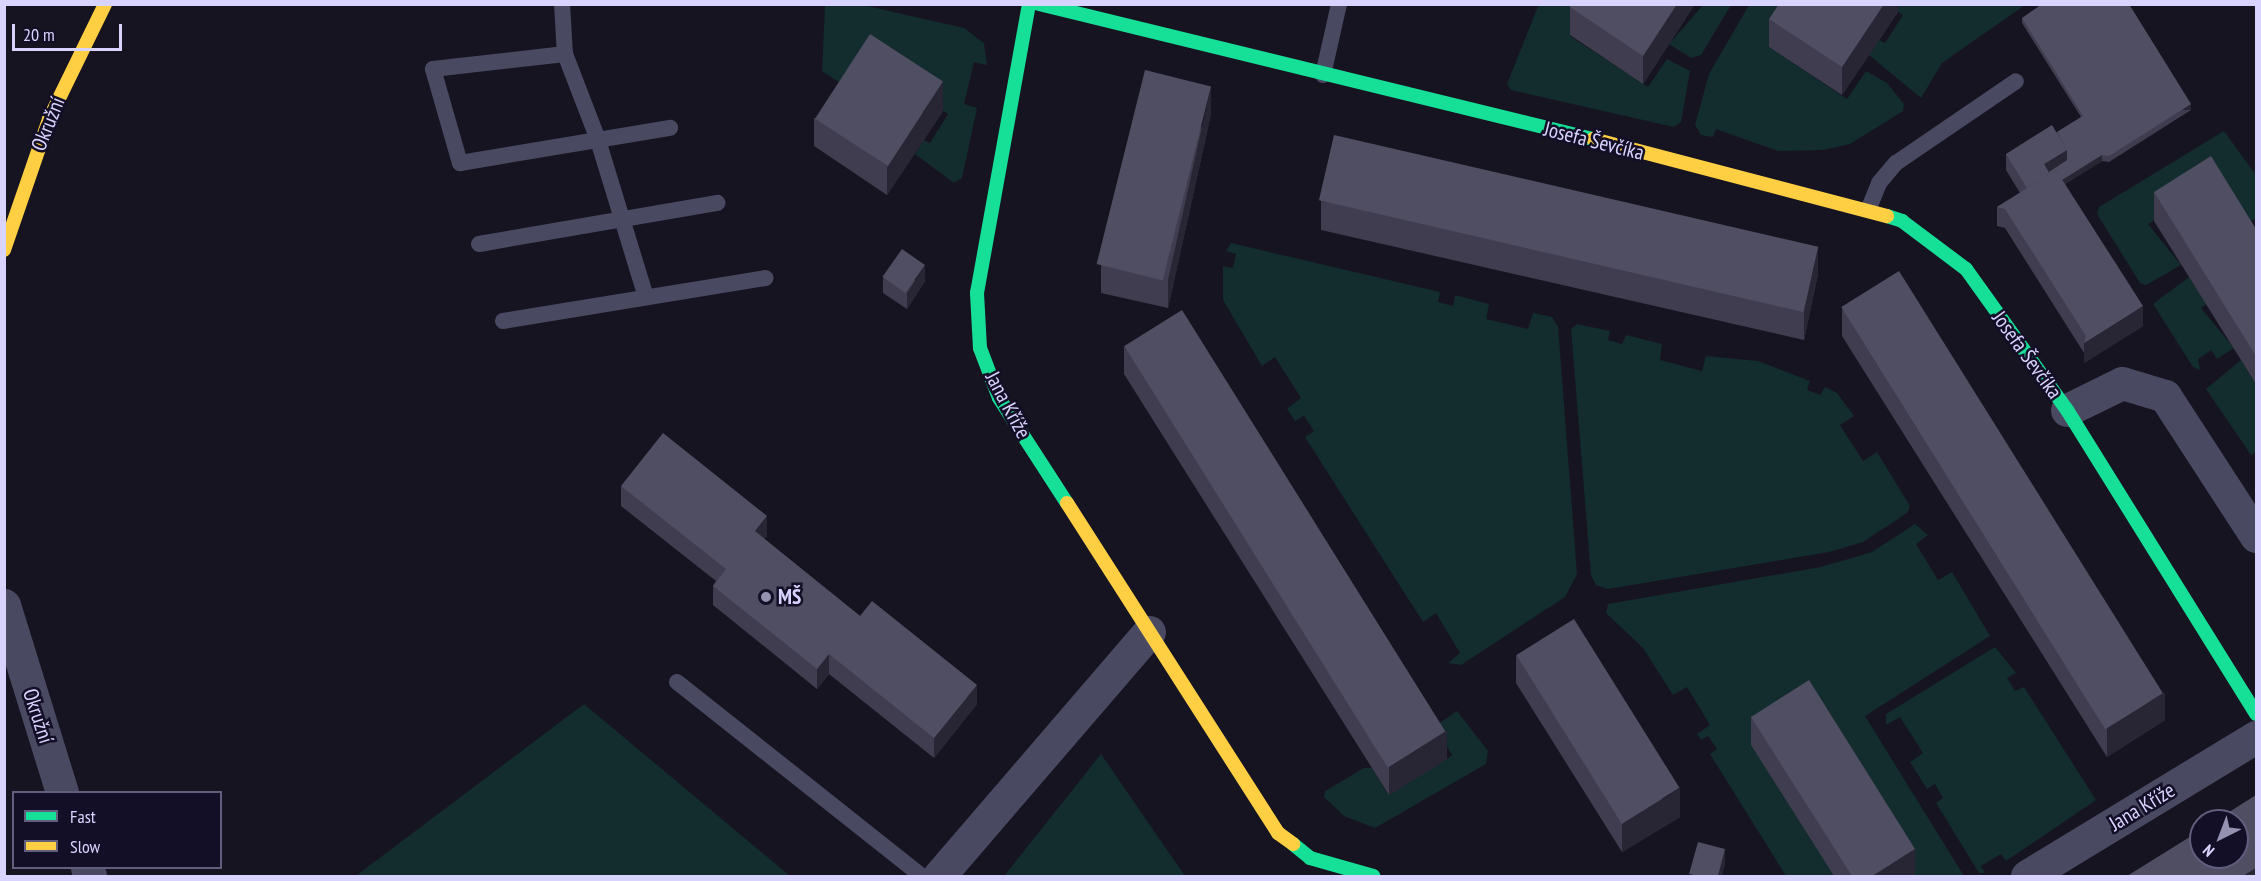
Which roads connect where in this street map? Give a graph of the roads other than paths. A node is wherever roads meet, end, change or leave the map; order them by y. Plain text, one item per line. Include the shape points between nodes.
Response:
1 (105, 4) edge
2 (562, 4) edge
3 (1029, 4) edge
4 (1039, 4) edge
5 (1339, 4) edge
6 (565, 54) junction
7 (1323, 75) junction
8 (2016, 81) dead end
9 (670, 128) dead end
10 (597, 138) junction
11 (717, 203) dead end
12 (1869, 208) junction
13 (623, 219) junction
14 (478, 244) dead end
15 (4, 250) edge
16 (766, 278) dead end
17 (646, 297) junction
18 (502, 321) dead end
19 (2067, 410) junction
20 (2256, 536) edge
21 (4, 605) edge
22 (1149, 632) junction
23 (677, 682) dead end
24 (2256, 714) edge
25 (2256, 737) edge
26 (62, 791) edge
27 (922, 876) edge
28 (939, 876) edge
29 (1373, 876) edge
30 (2027, 876) edge

1 - 15 street, Okružní via 50,119
2 - 6 lane
3 - 22 street, Jana Kříže via 977,293 980,348 999,398
4 - 7 street, Josefa Ševčíka
5 - 7 lane
6 - 10 lane
6 - 10 lane via 433,69 460,163
7 - 12 street, Josefa Ševčíka
8 - 12 lane via 1896,163 1878,183
9 - 10 lane
10 - 13 lane
11 - 13 lane
12 - 19 street, Josefa Ševčíka via 1902,221 1966,269
13 - 14 lane
13 - 17 lane
16 - 17 lane
17 - 18 lane
19 - 20 street, Josefa Ševčíka via 2122,384 2165,396
19 - 24 street, Josefa Ševčíka
21 - 26 street, Okružní
22 - 28 street
22 - 29 street, Jana Kříže via 1278,833 1310,858
23 - 27 lane
25 - 30 street, Jana Kříže

